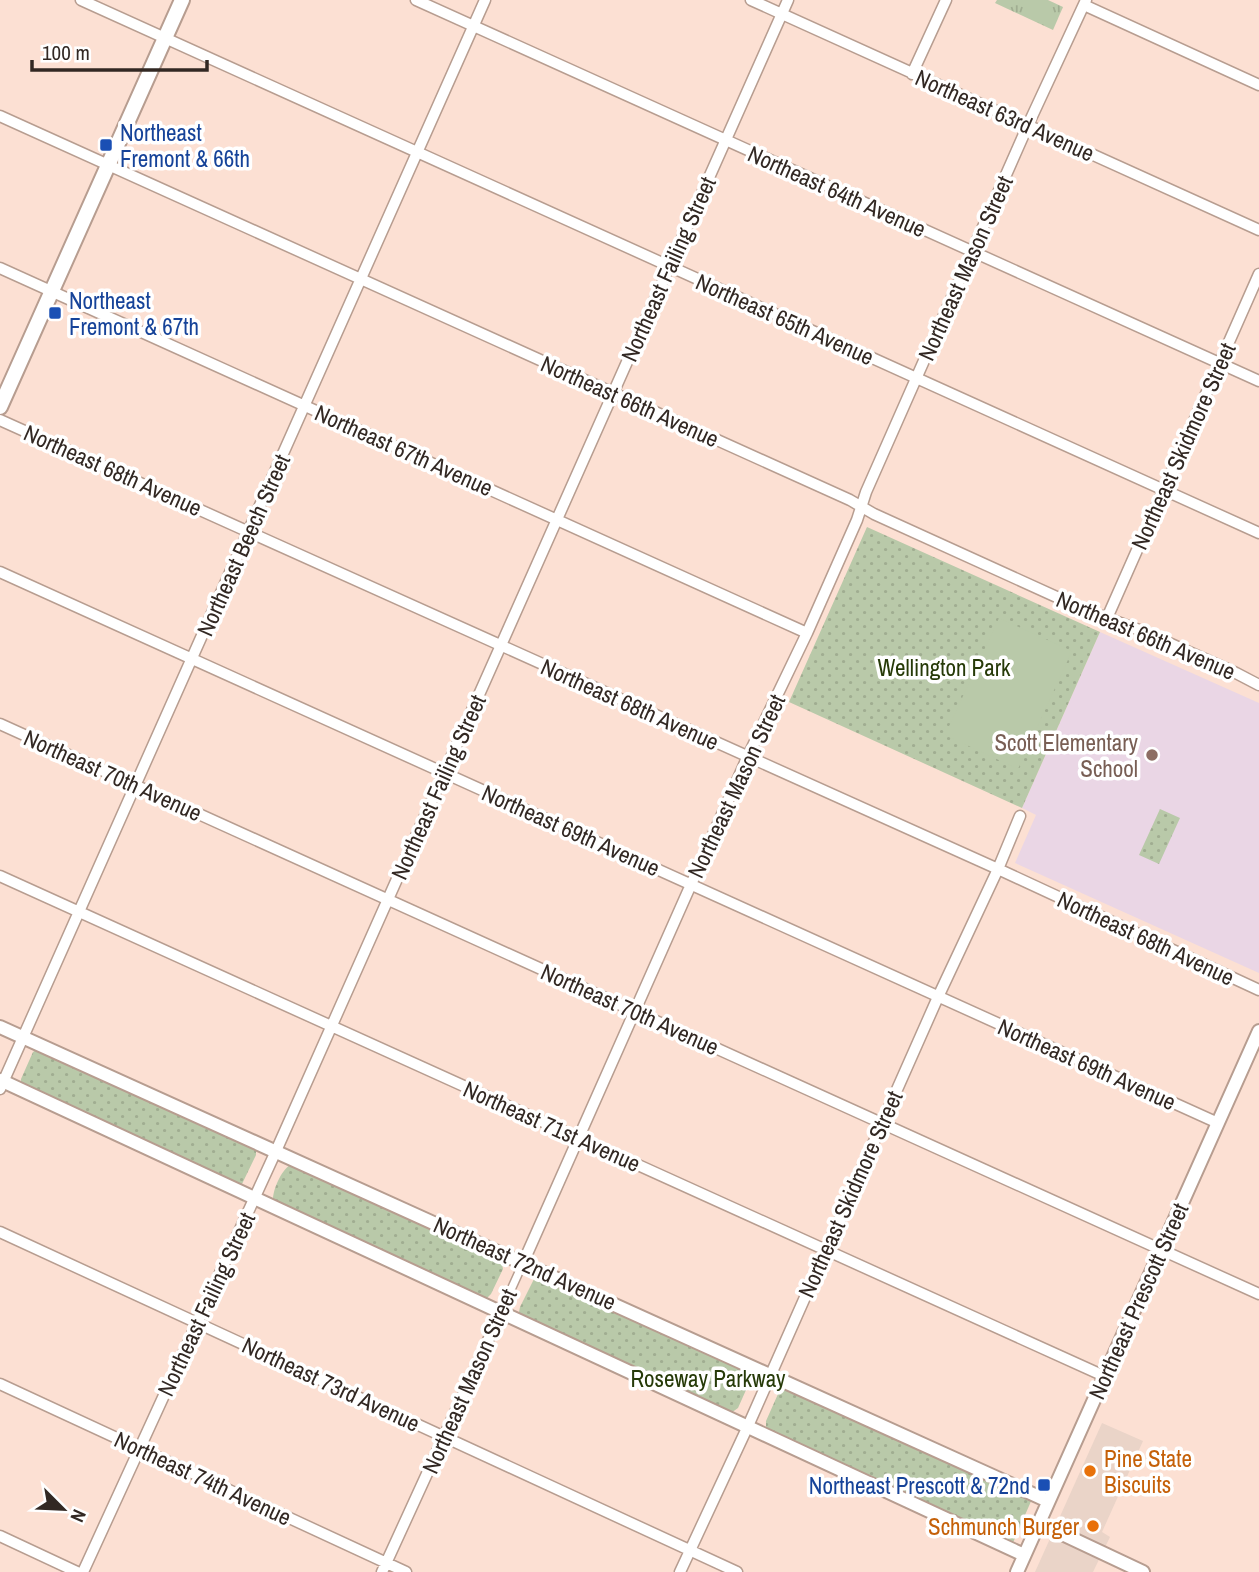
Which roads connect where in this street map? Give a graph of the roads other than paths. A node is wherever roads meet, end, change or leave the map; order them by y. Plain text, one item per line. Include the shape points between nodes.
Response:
1 (81, 0) edge
2 (182, 0) edge
3 (416, 0) edge
4 (485, 0) edge
5 (751, 0) edge
6 (788, 0) edge
7 (946, 0) edge
8 (1085, 3) edge
9 (782, 14) junction
10 (473, 26) junction
11 (165, 38) junction
12 (912, 74) junction
13 (1259, 85) edge
14 (0, 116) edge
15 (1028, 125) junction
16 (725, 140) junction
17 (416, 152) junction
18 (108, 165) junction
19 (1259, 230) edge
20 (972, 251) junction
21 (669, 267) junction
22 (0, 268) edge
23 (1259, 274) edge
24 (360, 279) junction
25 (52, 291) junction
26 (1219, 363) junction
27 (916, 379) junction
28 (1259, 381) edge
29 (612, 393) junction
30 (305, 405) junction
31 (0, 407) edge
32 (0, 420) edge
33 (1163, 490) junction
34 (861, 507) junction
35 (556, 519) junction
36 (250, 531) junction
37 (1259, 533) edge
38 (0, 572) edge
39 (1107, 618) junction
40 (807, 633) junction
41 (501, 646) junction
42 (192, 659) junction
43 (1259, 685) edge
44 (0, 724) edge
45 (748, 756) junction
46 (444, 773) junction
47 (135, 785) junction
48 (1020, 816) dead end
49 (998, 869) junction
50 (0, 876) edge
51 (691, 884) junction
52 (388, 899) junction
53 (79, 911) junction
54 (1259, 990) edge
55 (938, 997) junction
56 (635, 1011) junction
57 (331, 1025) junction
58 (0, 1027) edge
59 (1259, 1031) edge
60 (23, 1038) junction
61 (1, 1083) edge
62 (882, 1123) junction
63 (1218, 1123) junction
64 (579, 1138) junction
65 (276, 1151) junction
66 (255, 1198) junction
67 (0, 1232) edge
68 (826, 1249) junction
69 (1161, 1249) junction
70 (523, 1263) junction
71 (1259, 1294) edge
72 (500, 1312) junction
73 (197, 1322) junction
74 (770, 1375) junction
75 (1104, 1376) junction
76 (0, 1384) edge
77 (748, 1426) junction
78 (444, 1436) junction
79 (140, 1448) junction
80 (1048, 1501) junction
81 (1039, 1523) junction
82 (0, 1536) edge
83 (690, 1550) junction
84 (1024, 1555) junction
85 (384, 1567) edge
86 (77, 1572) edge
87 (83, 1572) edge
88 (406, 1572) edge
89 (680, 1572) edge
90 (737, 1572) edge
91 (1017, 1572) edge
92 (1143, 1572) edge

1 - 11 street, Northeast 65th Avenue
2 - 11 main road
3 - 10 street, Northeast 64th Avenue
4 - 10 street, Northeast Beech Street
5 - 9 street, Northeast 63rd Avenue
6 - 9 street, Northeast Failing Street
7 - 12 street
8 - 13 street
8 - 15 street, Northeast Mason Street
9 - 12 street, Northeast 63rd Avenue
9 - 16 street, Northeast Failing Street
10 - 16 street, Northeast 64th Avenue
10 - 17 street, Northeast Beech Street
11 - 17 street, Northeast 65th Avenue
11 - 18 main road
12 - 15 street, Northeast 63rd Avenue
14 - 18 street, Northeast 66th Avenue
15 - 19 street, Northeast 63rd Avenue
15 - 20 street, Northeast Mason Street
16 - 20 street, Northeast 64th Avenue
16 - 21 street, Northeast Failing Street
17 - 21 street, Northeast 65th Avenue
17 - 24 street, Northeast Beech Street
18 - 24 street, Northeast 66th Avenue
18 - 25 main road
20 - 26 street, Northeast 64th Avenue
20 - 27 street, Northeast Mason Street
21 - 27 street, Northeast 65th Avenue
21 - 29 street, Northeast Failing Street
22 - 25 street, Northeast 67th Avenue
23 - 26 street, Northeast Skidmore Street
24 - 29 street, Northeast 66th Avenue
24 - 30 street, Northeast Beech Street
25 - 30 street, Northeast 67th Avenue
25 - 31 main road
26 - 28 street, Northeast 64th Avenue
26 - 33 street, Northeast Skidmore Street
27 - 33 street, Northeast 65th Avenue
27 - 34 street, Northeast Mason Street
29 - 34 street, Northeast 66th Avenue
29 - 35 street, Northeast Failing Street
30 - 35 street, Northeast 67th Avenue
30 - 36 street, Northeast Beech Street
32 - 36 street, Northeast 68th Avenue
33 - 37 street, Northeast 65th Avenue
33 - 39 street, Northeast Skidmore Street
34 - 39 street, Northeast 66th Avenue
34 - 40 street, Northeast Mason Street
35 - 40 street, Northeast 67th Avenue
35 - 41 street, Northeast Failing Street
36 - 41 street, Northeast 68th Avenue
36 - 42 street, Northeast Beech Street
38 - 42 street, Northeast 69th Avenue
39 - 43 street, Northeast 66th Avenue
40 - 45 street, Northeast Mason Street
41 - 45 street, Northeast 68th Avenue
41 - 46 street, Northeast Failing Street
42 - 46 street, Northeast 69th Avenue
42 - 47 street, Northeast Beech Street
44 - 47 street, Northeast 70th Avenue
45 - 49 street, Northeast 68th Avenue
45 - 51 street, Northeast Mason Street
46 - 51 street, Northeast 69th Avenue
46 - 52 street, Northeast Failing Street
47 - 52 street, Northeast 70th Avenue
47 - 53 street, Northeast Beech Street
48 - 49 street, Northeast Skidmore Street
49 - 54 street, Northeast 68th Avenue
49 - 55 street, Northeast Skidmore Street
50 - 53 street, Northeast 71st Avenue
51 - 55 street, Northeast 69th Avenue
51 - 56 street, Northeast Mason Street
52 - 56 street, Northeast 70th Avenue
52 - 57 street, Northeast Failing Street
53 - 57 street, Northeast 71st Avenue
53 - 60 street, Northeast Beech Street
55 - 62 street, Northeast Skidmore Street
55 - 63 street, Northeast 69th Avenue
56 - 62 street, Northeast 70th Avenue
56 - 64 street, Northeast Mason Street
57 - 64 street, Northeast 71st Avenue
57 - 65 street, Northeast Failing Street
58 - 60 street, Northeast 72nd Avenue
59 - 63 street, Northeast Prescott Street
60 - 61 street, Northeast Beech Street
60 - 65 street, Northeast 72nd Avenue
61 - 66 street
62 - 68 street, Northeast Skidmore Street
62 - 69 street, Northeast 70th Avenue
63 - 69 street, Northeast Prescott Street
64 - 68 street, Northeast 71st Avenue
64 - 70 street, Northeast Mason Street
65 - 66 street, Northeast Failing Street
65 - 70 street, Northeast 72nd Avenue
66 - 72 street
66 - 73 street, Northeast Failing Street
67 - 73 street, Northeast 73rd Avenue
68 - 74 street, Northeast Skidmore Street
68 - 75 street, Northeast 71st Avenue
69 - 71 street, Northeast 70th Avenue
69 - 75 street, Northeast Prescott Street
70 - 72 street, Northeast Mason Street
70 - 74 street, Northeast 72nd Avenue
72 - 77 street
72 - 78 street, Northeast Mason Street
73 - 78 street, Northeast 73rd Avenue
73 - 79 street, Northeast Failing Street
74 - 77 street, Northeast Skidmore Street
74 - 80 street, Northeast 72nd Avenue
75 - 80 street, Northeast Prescott Street
76 - 79 street, Northeast 74th Avenue
77 - 83 street, Northeast Skidmore Street
77 - 84 street
78 - 83 street, Northeast 73rd Avenue
78 - 85 street, Northeast Mason Street
79 - 85 street, Northeast 74th Avenue
79 - 87 street, Northeast Failing Street
80 - 81 street, Northeast Prescott Street
81 - 84 street, Northeast Prescott Street
81 - 92 street
82 - 86 street
83 - 89 street, Northeast Skidmore Street
83 - 90 street, Northeast 73rd Avenue
84 - 91 street, Northeast Prescott Street
85 - 88 street, Northeast 74th Avenue

